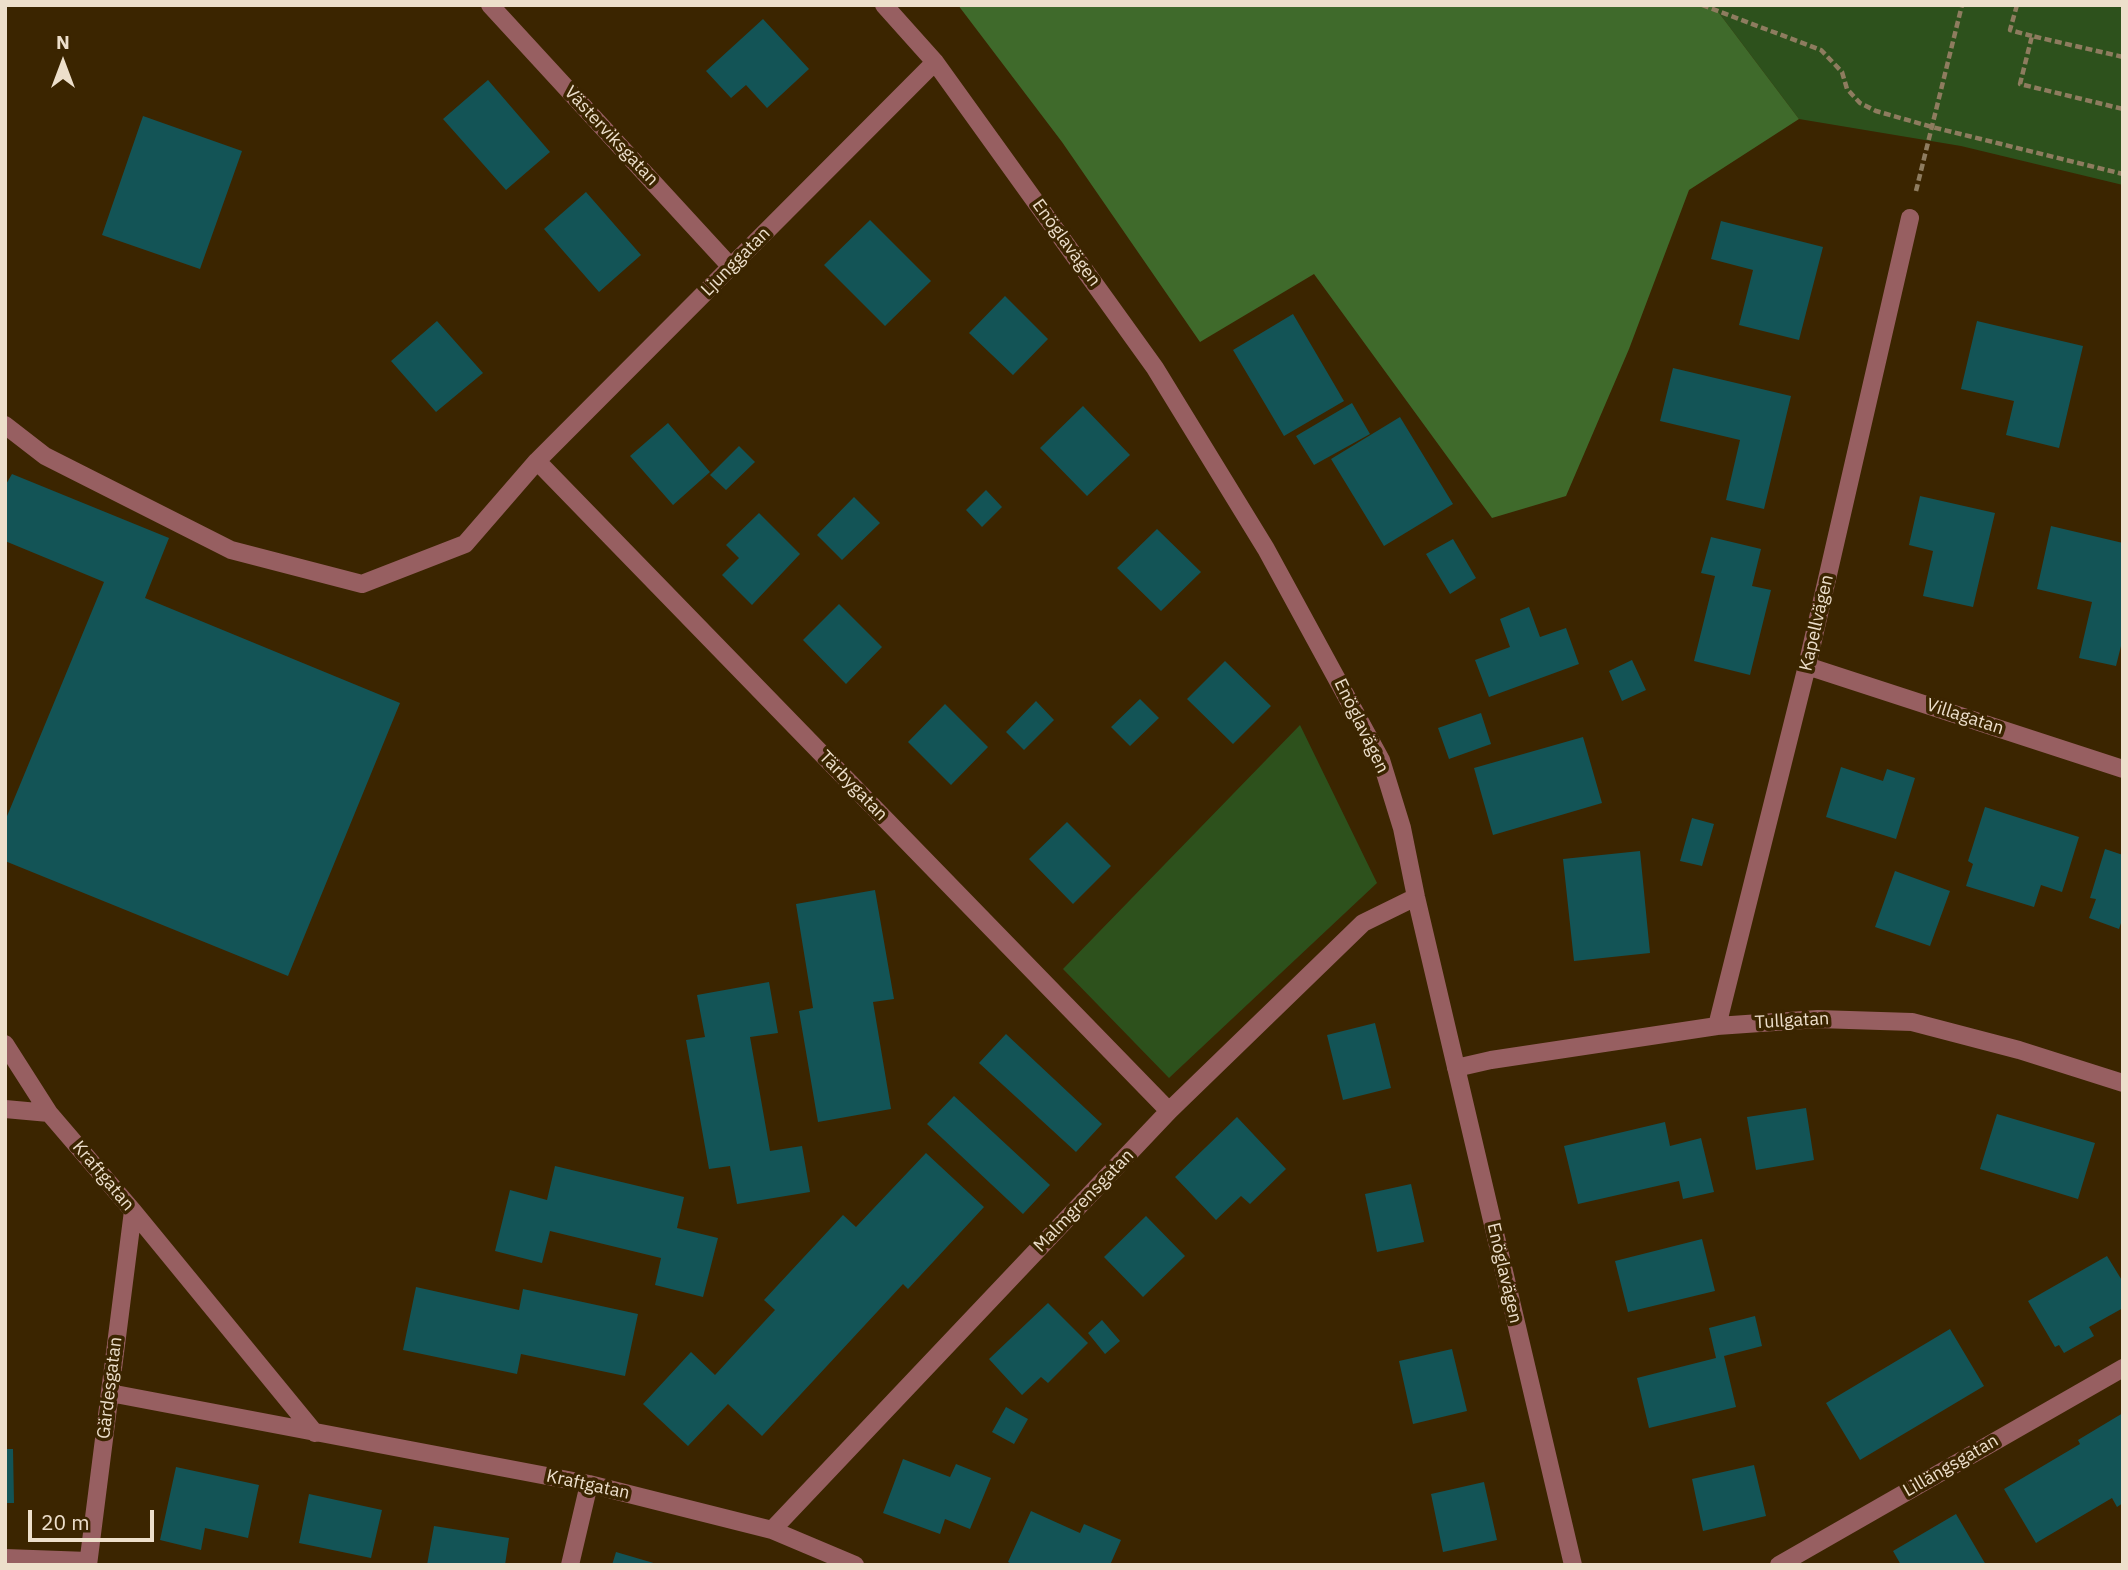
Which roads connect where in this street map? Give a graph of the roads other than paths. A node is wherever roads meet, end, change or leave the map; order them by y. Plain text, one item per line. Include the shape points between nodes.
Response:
1 (490, 5) edge
2 (884, 5) edge
3 (935, 62) junction
4 (1910, 218) road end
5 (731, 267) junction
6 (5, 425) edge
7 (537, 461) junction
8 (1807, 666) junction
9 (2123, 769) edge
10 (1416, 897) junction
11 (1717, 1026) junction
12 (5, 1044) edge
13 (1456, 1068) junction
14 (2123, 1083) edge
15 (5, 1110) edge
16 (1169, 1111) junction
17 (49, 1112) junction
18 (133, 1211) junction
19 (2123, 1368) edge
20 (110, 1393) junction
21 (314, 1433) junction
22 (589, 1484) junction
23 (772, 1530) junction
24 (5, 1558) edge
25 (88, 1563) edge
26 (569, 1565) edge
27 (855, 1565) edge
28 (1573, 1565) edge
29 (1779, 1565) edge

1 - 5 street, Västerviksgatan
2 - 3 street, Enöglavägen
3 - 5 street, Ljunggatan
3 - 10 street, Enöglavägen via 1155,368 1266,549 1381,760 1402,828
4 - 8 street, Kapellvägen
5 - 7 street, Ljunggatan
6 - 7 street, Ljunggatan via 45,456 231,550 362,584 465,544
7 - 16 street, Tärbygatan
8 - 9 street, Villagatan
8 - 11 street, Kapellvägen
10 - 13 street, Enöglavägen
10 - 16 street, Malmgrensgatan via 1363,923
11 - 13 street, Tullgatan
11 - 14 street, Tullgatan via 1818,1018 1912,1022
12 - 17 street, Kraftgatan
13 - 28 street, Enöglavägen
15 - 17 street
16 - 23 street, Malmgrensgatan
17 - 18 street, Kraftgatan
18 - 20 street, Gärdesgatan
18 - 21 street, Kraftgatan
19 - 29 street, Lillängsgatan
20 - 21 street, Kraftgatan
20 - 25 street, Gärdesgatan
21 - 22 street, Kraftgatan
22 - 23 street, Kraftgatan
22 - 26 street
23 - 27 street, Kraftgatan
24 - 25 street

